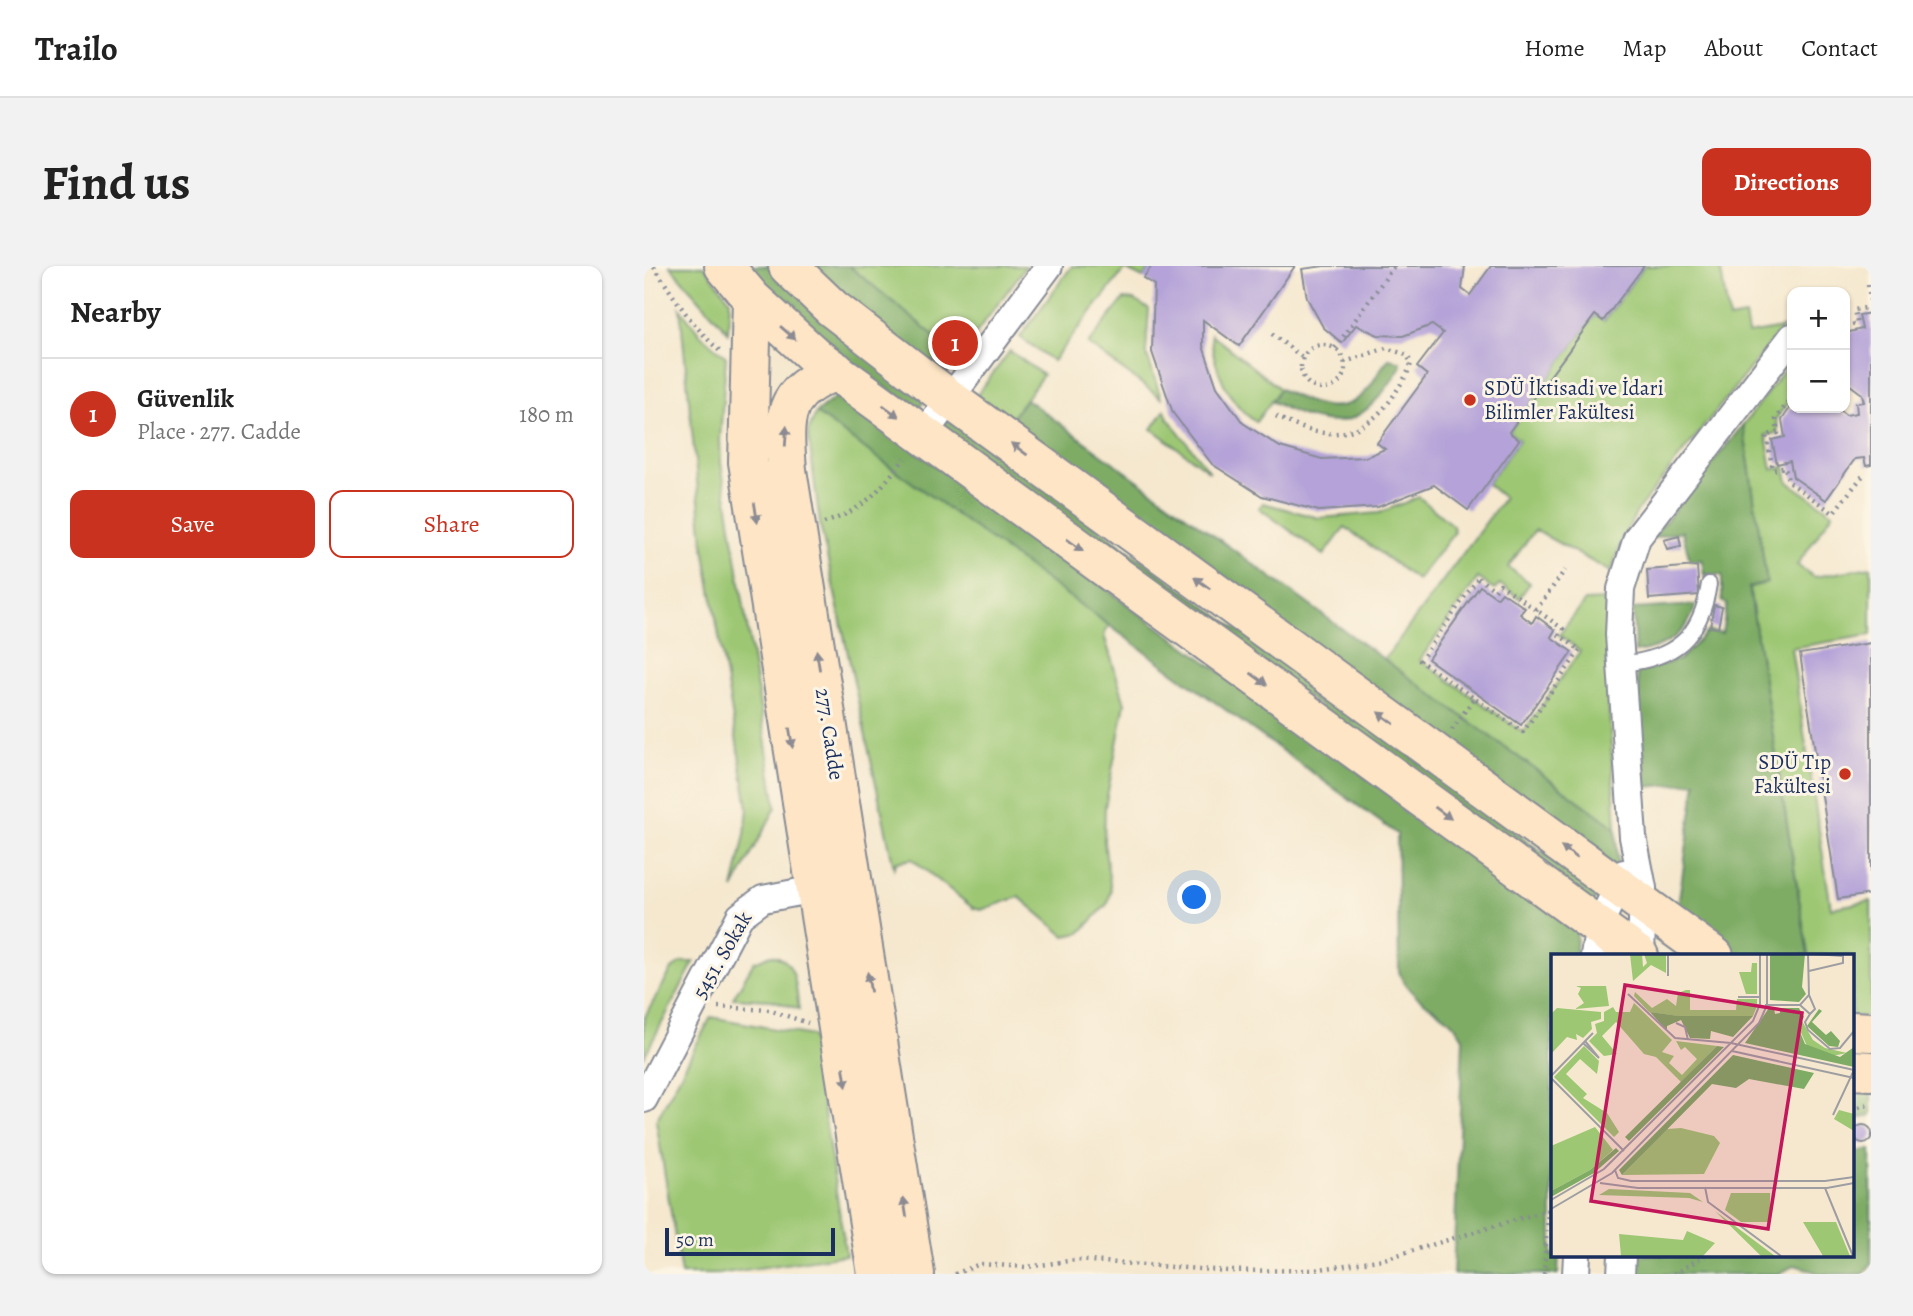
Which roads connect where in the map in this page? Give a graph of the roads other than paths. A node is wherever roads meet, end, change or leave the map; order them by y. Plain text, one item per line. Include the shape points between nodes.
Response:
1 (724, 266) edge
2 (788, 266) edge
3 (1049, 266) edge
4 (752, 299) junction
5 (1787, 343) edge
6 (836, 371) junction
7 (951, 400) junction
8 (923, 435) junction
9 (1709, 584) dead end
10 (1621, 664) junction
11 (853, 883) junction
12 (815, 889) junction
13 (1630, 897) junction
14 (1597, 941) edge
15 (1634, 954) edge
16 (1640, 954) edge
17 (1711, 954) edge
18 (644, 1099) edge
19 (1577, 1256) edge
20 (1622, 1256) edge
21 (877, 1274) edge
22 (915, 1274) edge
23 (1576, 1274) edge
24 (1621, 1274) edge

1 - 4 street
2 - 7 street
3 - 7 street
4 -> 6 street
4 -> 12 street via 748,462
5 - 10 street via 1637,538 1621,589
6 -> 8 street
11 -> 6 street, 277. Cadde via 785,443 793,396
7 - 8 street
13 -> 7 street
8 -> 14 street
9 - 10 lane via 1691,636 1657,656
10 - 13 street via 1633,837
11 - 12 street, 5451. Sokak
22 -> 11 street, 277. Cadde
12 - 18 street, 5451. Sokak via 762,899 740,916
12 -> 21 street
13 - 14 street
13 - 16 street
13 - 17 street
14 - 15 street
19 - 23 street
20 - 24 street

